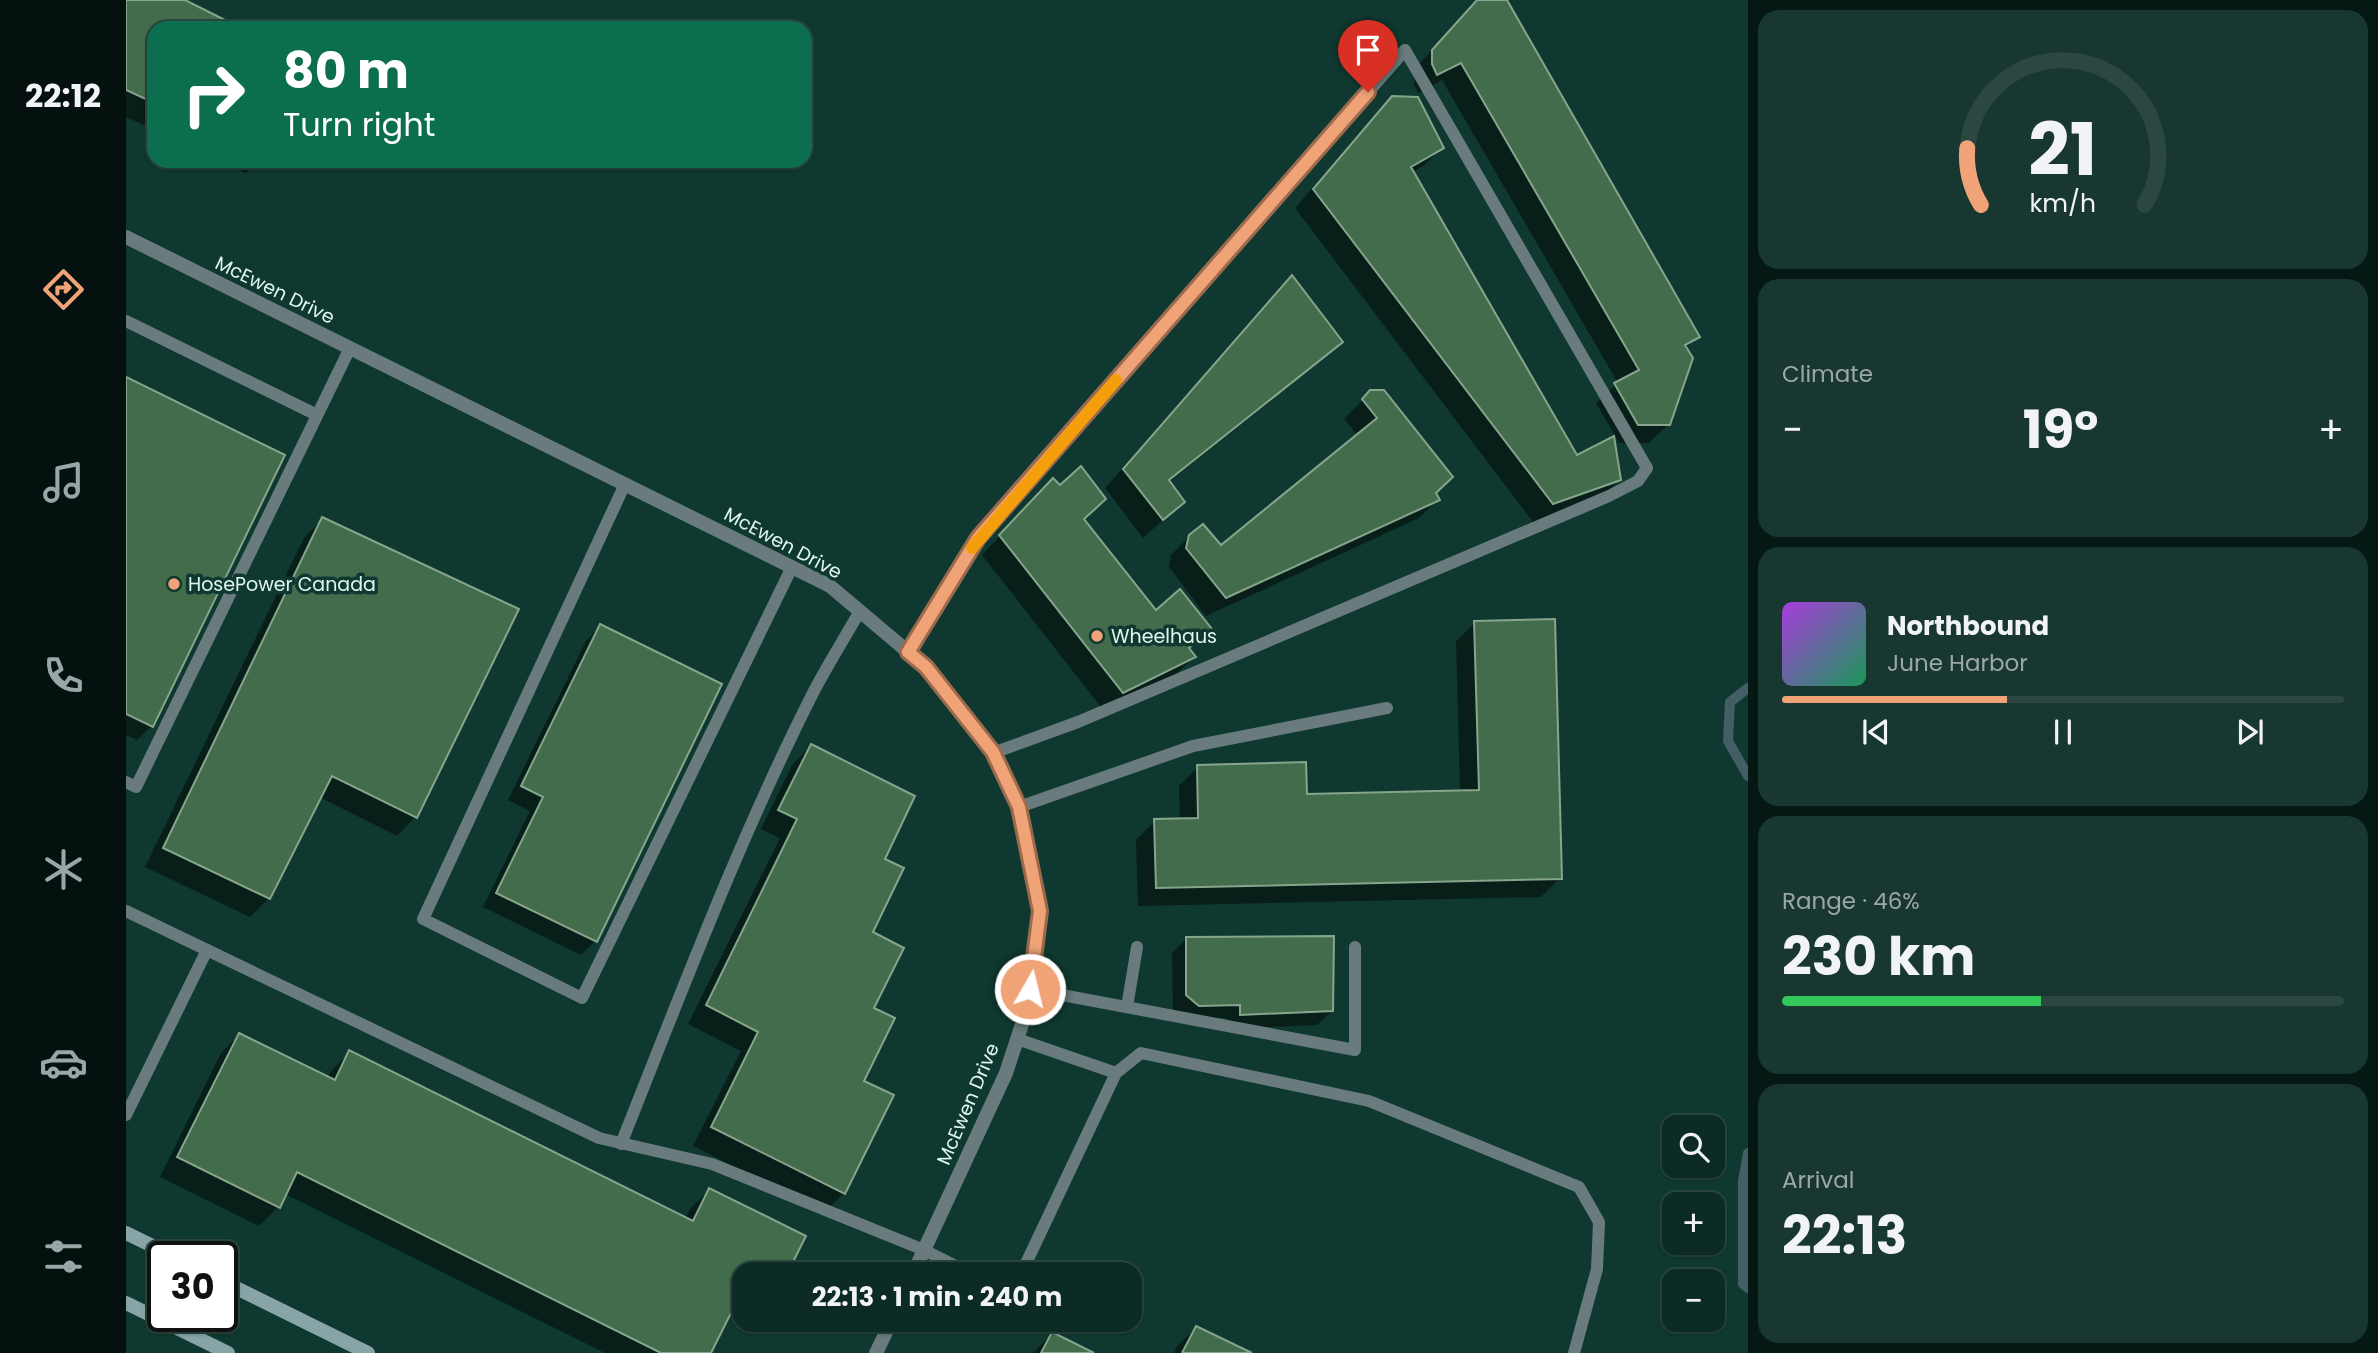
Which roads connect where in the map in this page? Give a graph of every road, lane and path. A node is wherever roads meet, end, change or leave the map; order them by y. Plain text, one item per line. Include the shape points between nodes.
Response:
1 (126, 237) edge
2 (126, 321) edge
3 (350, 348) junction
4 (317, 415) junction
5 (625, 484) junction
6 (792, 567) junction
7 (860, 611) junction
8 (908, 652) junction
9 (1387, 708) dead end
10 (993, 752) junction
11 (126, 782) edge
12 (1019, 807) junction
13 (126, 911) edge
14 (1137, 947) dead end
15 (1355, 947) dead end
16 (207, 950) junction
17 (1030, 989) junction
18 (1127, 1007) junction
19 (1017, 1040) junction
20 (1116, 1073) junction
21 (126, 1115) edge
22 (621, 1144) junction
23 (126, 1233) edge
24 (147, 1243) edge
25 (924, 1250) junction
26 (918, 1262) edge
27 (948, 1262) edge
28 (1027, 1262) edge
29 (238, 1289) edge
30 (126, 1303) edge
31 (886, 1332) edge
32 (228, 1353) edge
33 (368, 1353) edge
34 (876, 1353) edge
35 (1574, 1353) edge

1 - 3 street, McEwen Drive
2 - 4 lane
3 - 4 lane
3 - 5 street, McEwen Drive
4 - 11 lane via 136,787
5 - 6 street, McEwen Drive
5 - 6 lane via 423,919 557,986 582,998
6 - 7 street, McEwen Drive via 830,586
7 - 8 street, McEwen Drive
7 - 22 lane via 816,688 768,789
8 - 10 street, McEwen Drive via 926,667
8 - 10 lane via 978,538 1405,50 1647,468 1638,481 1609,496 1078,722
9 - 12 lane via 1193,746
10 - 12 street, McEwen Drive
12 - 17 street, McEwen Drive via 1040,911
13 - 16 lane
14 - 18 lane
15 - 18 lane via 1355,1050
16 - 21 lane
16 - 22 lane via 599,1138
17 - 18 lane
17 - 19 street, McEwen Drive
19 - 20 lane
19 - 25 street, McEwen Drive
20 - 28 lane
20 - 35 lane via 1141,1053 1369,1101 1579,1187 1599,1222 1597,1269
22 - 25 lane via 712,1164
23 - 24 main road
25 - 26 street, McEwen Drive
25 - 27 lane
29 - 33 main road
30 - 32 main road
31 - 34 street

